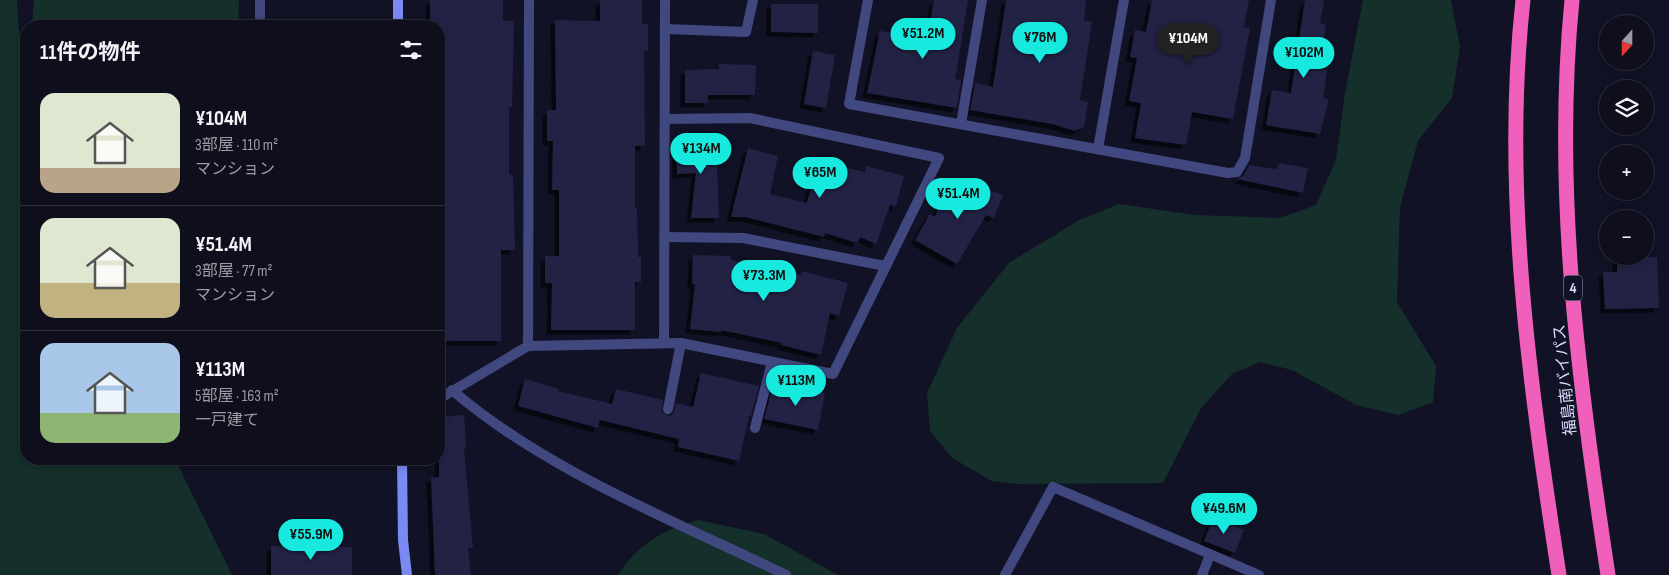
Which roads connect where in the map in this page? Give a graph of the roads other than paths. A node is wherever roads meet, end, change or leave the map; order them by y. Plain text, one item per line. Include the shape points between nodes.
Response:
1 (260, 0) edge
2 (398, 0) edge
3 (529, 0) edge
4 (666, 0) edge
5 (753, 0) edge
6 (868, 0) edge
7 (982, 0) edge
8 (1124, 0) edge
9 (1271, 0) edge
10 (1523, 0) edge
11 (1572, 0) edge
12 (260, 20) edge
13 (398, 20) edge
14 (666, 29) junction
15 (665, 119) junction
16 (961, 124) junction
17 (1098, 149) junction
18 (666, 237) junction
19 (885, 266) junction
20 (664, 342) junction
21 (681, 343) junction
22 (528, 346) junction
23 (772, 362) junction
24 (452, 390) junction
25 (445, 395) edge
26 (668, 409) dead end
27 (755, 428) dead end
28 (402, 465) edge
29 (1210, 555) junction
30 (407, 575) edge
31 (786, 575) edge
32 (1005, 575) edge
33 (1202, 575) edge
34 (1258, 575) edge
35 (1559, 575) edge
36 (1608, 575) edge

1 - 12 street
2 - 13 street
3 - 22 street
4 - 14 street
5 - 14 street via 746,32
6 - 16 street via 849,104
7 - 16 street
8 - 17 street
9 - 17 street via 1245,158 1237,172
10 - 35 highway, 福島南バイパス via 1516,124 1520,250 1546,497
11 - 36 highway, 福島南バイパス / 4 via 1565,184 1577,349
14 - 15 street
15 - 18 street
15 - 19 street via 750,118 939,158
16 - 17 street
18 - 19 street via 743,238
18 - 20 street
19 - 23 street via 833,374
20 - 21 street
20 - 22 street
21 - 23 street
21 - 26 street
22 - 24 street
23 - 27 street
24 - 25 street
24 - 31 street via 509,434 572,472
28 - 30 street
29 - 32 street via 1053,487
29 - 33 street
29 - 34 street

